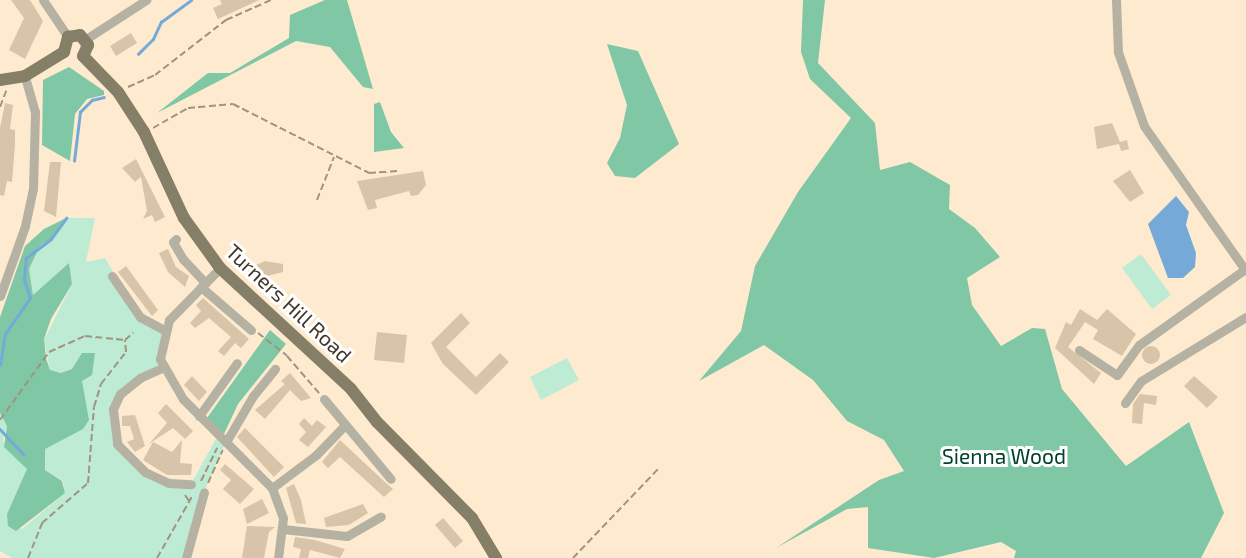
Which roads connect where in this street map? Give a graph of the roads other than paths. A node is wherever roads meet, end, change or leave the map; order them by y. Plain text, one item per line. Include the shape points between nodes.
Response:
1 (43, 0) edge
2 (146, 0) edge
3 (1116, 0) edge
4 (68, 37) junction
5 (86, 39) junction
6 (64, 52) junction
7 (83, 56) junction
8 (25, 76) junction
9 (4, 85) edge
10 (176, 239) dead end
11 (220, 268) junction
12 (1245, 270) edge
13 (112, 276) dead end
14 (203, 285) junction
15 (0, 296) edge
16 (1246, 317) edge
17 (164, 330) junction
18 (251, 330) dead end
19 (1079, 350) dead end
20 (237, 363) dead end
21 (162, 368) junction
22 (275, 369) dead end
23 (324, 399) road end
24 (1125, 403) dead end
25 (199, 416) junction
26 (345, 425) junction
27 (224, 440) junction
28 (391, 479) dead end
29 (272, 488) junction
30 (381, 516) dead end
31 (283, 529) junction
32 (186, 558) edge
33 (278, 558) edge
34 (496, 558) edge

1 - 4 street
2 - 5 street
3 - 12 street via 1118,52 1144,126
4 - 5 main road
4 - 6 main road
5 - 7 main road
6 - 7 main road via 76,59
6 - 8 main road
7 - 11 main road, Turners Hill Road via 118,92 144,132 184,218
8 - 9 main road
8 - 15 street via 35,111 33,189
10 - 14 street via 173,242
11 - 14 street
11 - 34 main road, Turners Hill Road via 351,390 472,518
12 - 19 street via 1139,345 1117,375
13 - 17 street via 141,317
14 - 17 street via 184,300
14 - 18 street
16 - 24 street via 1150,375 1132,389
17 - 21 street
20 - 25 street
21 - 25 street
21 - 32 street via 120,394 113,410 114,431 129,461 194,492
22 - 27 street
23 - 26 street
25 - 27 street
26 - 28 street
26 - 29 street via 316,455
27 - 29 street
29 - 31 street
30 - 31 street via 347,536
31 - 33 street

